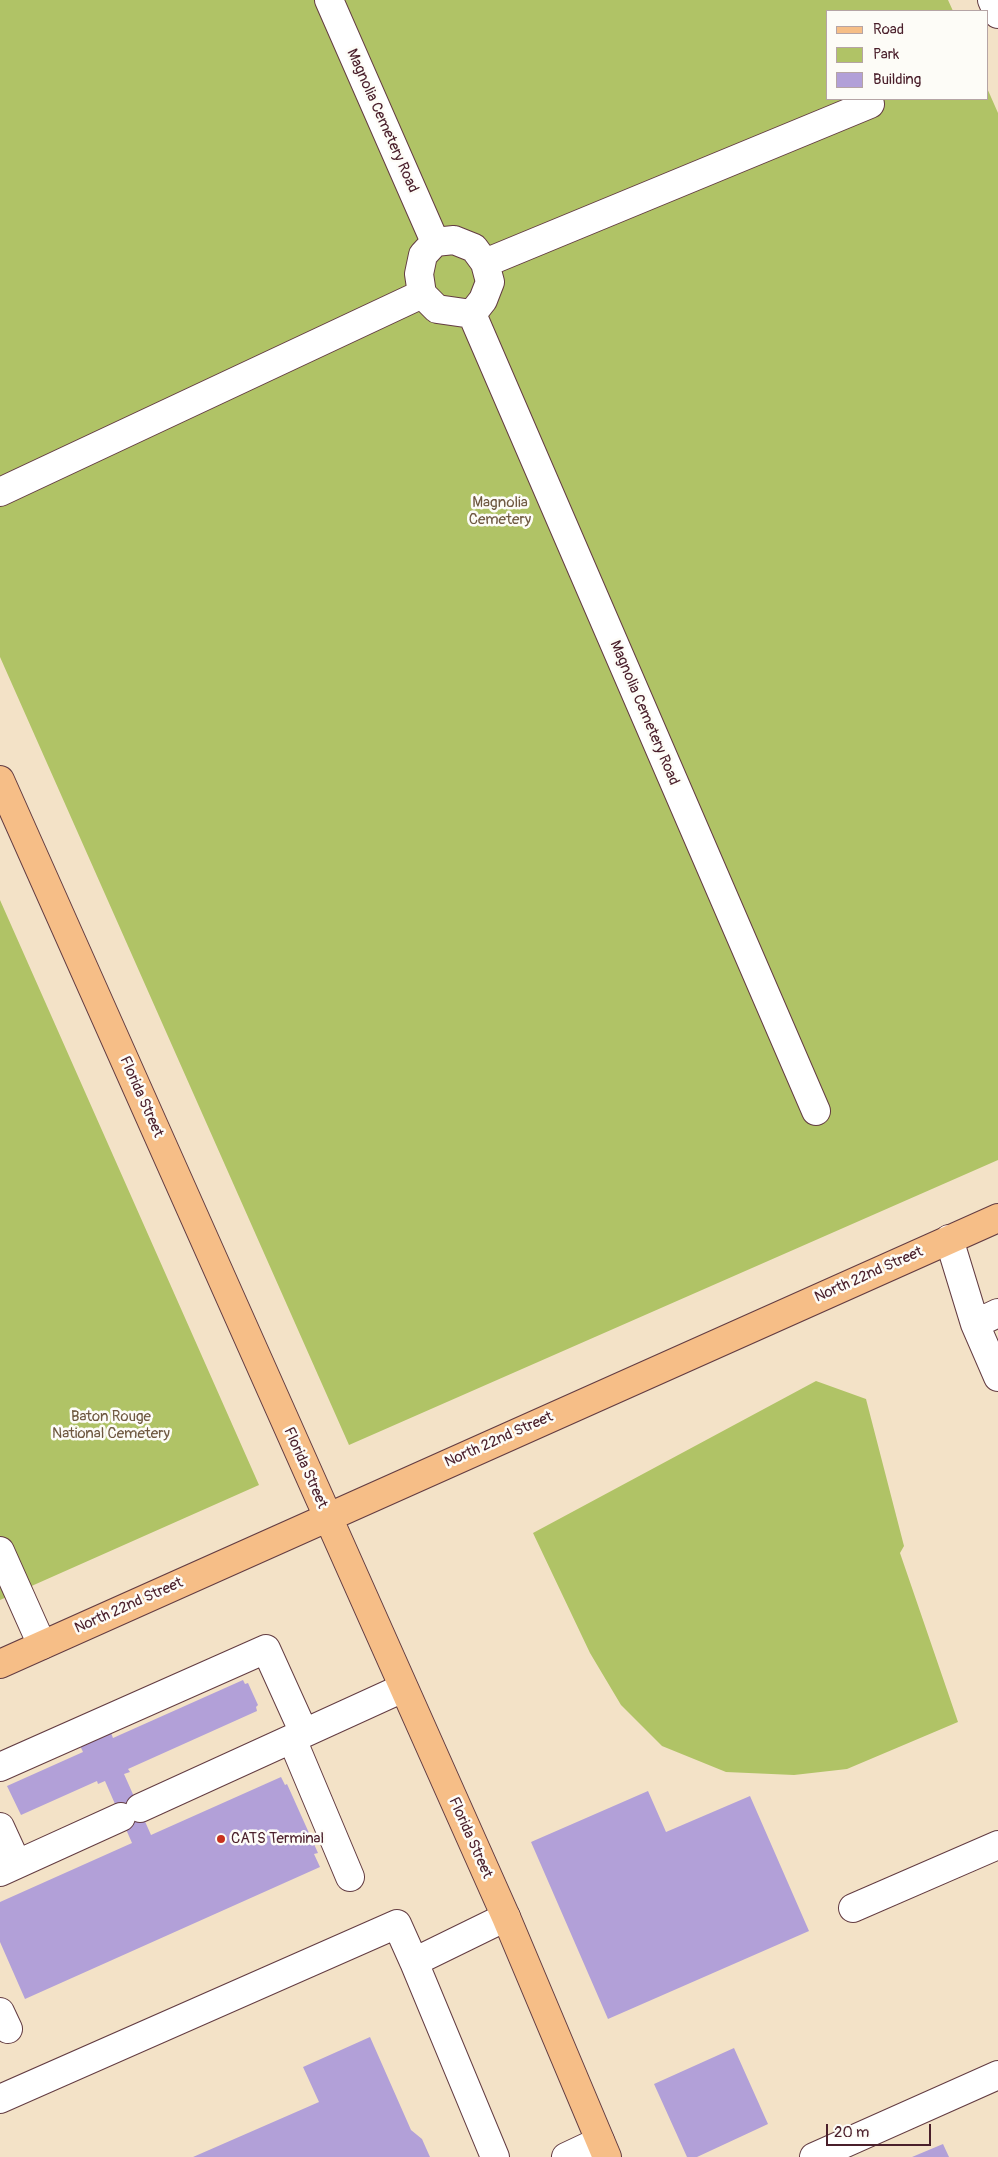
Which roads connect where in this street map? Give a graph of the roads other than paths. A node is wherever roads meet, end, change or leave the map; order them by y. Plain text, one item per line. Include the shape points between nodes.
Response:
1 (329, 0) edge
2 (992, 0) edge
3 (998, 14) edge
4 (870, 104) dead end
5 (434, 242) junction
6 (485, 263) junction
7 (422, 294) junction
8 (472, 314) junction
9 (0, 492) edge
10 (0, 780) edge
11 (816, 1111) dead end
12 (998, 1218) edge
13 (948, 1240) junction
14 (986, 1319) edge
15 (998, 1378) edge
16 (328, 1517) junction
17 (0, 1551) edge
18 (42, 1645) junction
19 (0, 1664) edge
20 (403, 1688) junction
21 (298, 1736) junction
22 (0, 1767) edge
23 (0, 1827) edge
24 (998, 1845) edge
25 (9, 1868) edge
26 (350, 1877) dead end
27 (854, 1908) dead end
28 (506, 1917) junction
29 (414, 1962) junction
30 (998, 2075) edge
31 (0, 2099) edge
32 (604, 2149) edge
33 (496, 2157) edge
34 (566, 2157) edge
35 (814, 2157) edge

1 - 5 street, Magnolia Cemetery Road
2 - 3 street
4 - 6 street
5 - 6 street via 454,240 474,248
5 - 7 street via 423,255 419,274
6 - 8 street via 490,282 483,300
7 - 8 street via 437,309
7 - 9 street
8 - 11 street, Magnolia Cemetery Road
10 - 16 main road, Florida Street
12 - 13 main road, North 22nd Street
13 - 14 street
13 - 16 main road, North 22nd Street
14 - 15 street
16 - 18 main road, North 22nd Street
16 - 20 main road, Florida Street
17 - 18 street
18 - 19 main road, North 22nd Street
20 - 21 street
20 - 28 main road, Florida Street
21 - 22 street via 266,1650
21 - 25 street
21 - 26 street
23 - 25 street
24 - 27 street
28 - 29 street
28 - 32 main road, Florida Street
29 - 31 street via 398,1924
29 - 33 street
30 - 35 street
32 - 34 street

